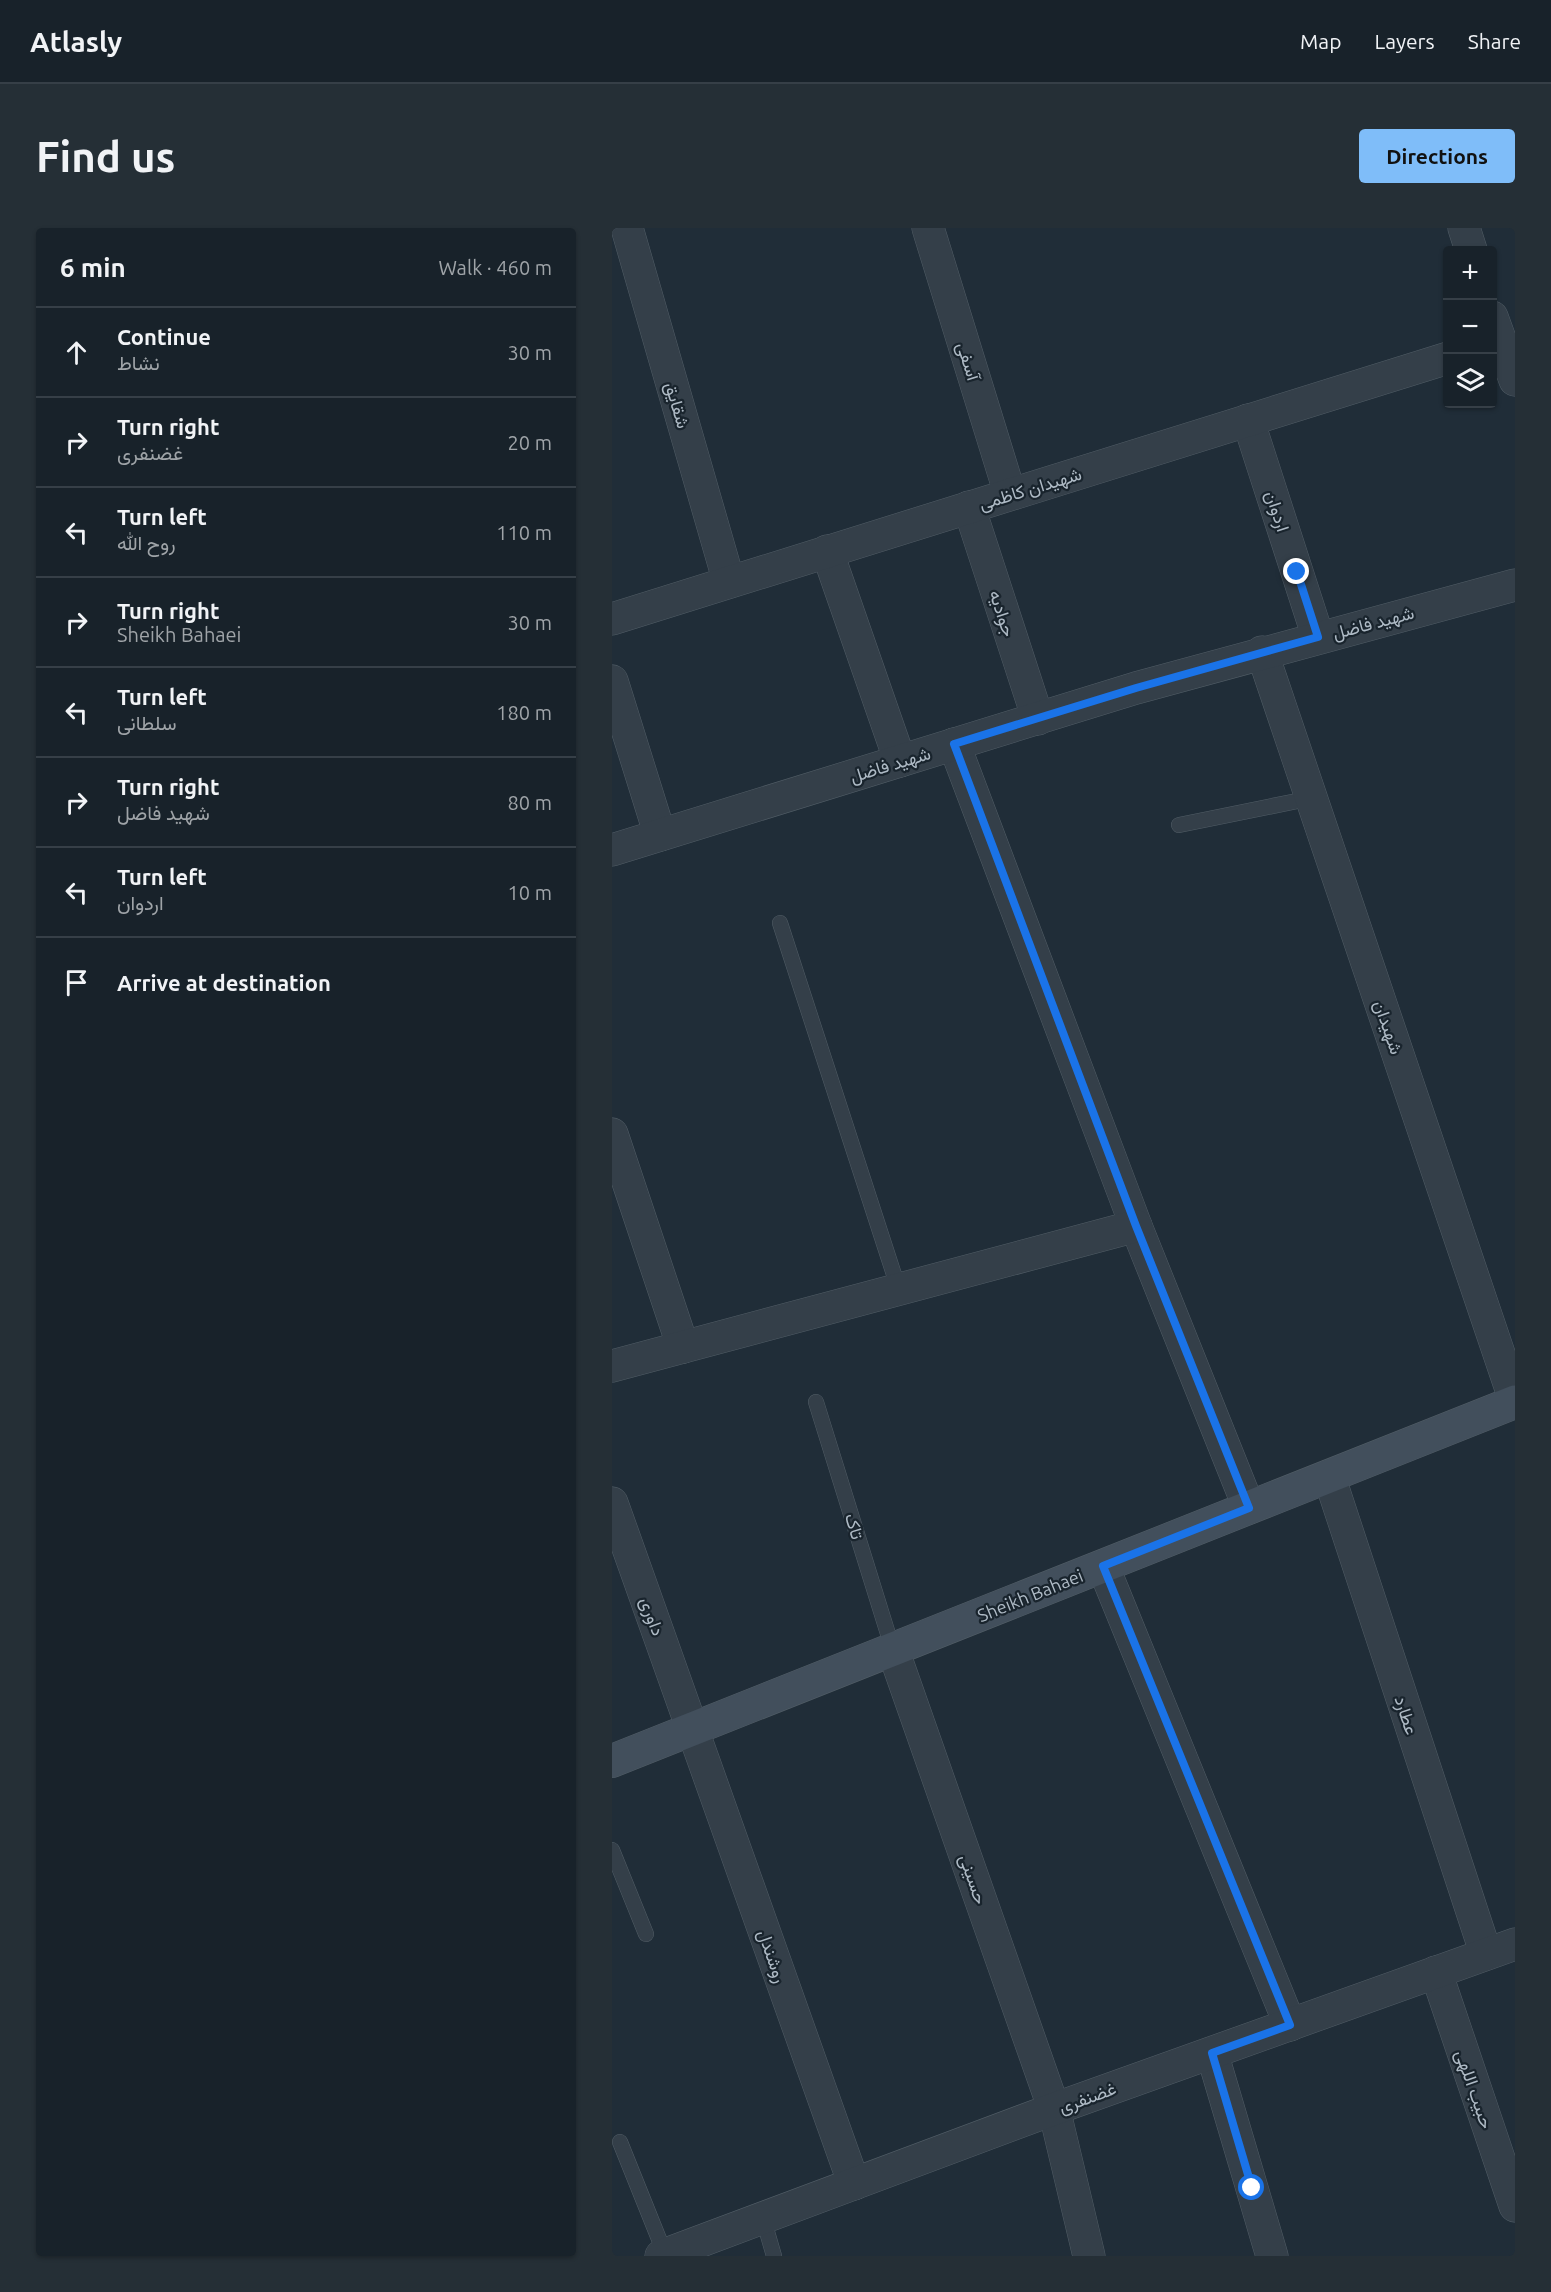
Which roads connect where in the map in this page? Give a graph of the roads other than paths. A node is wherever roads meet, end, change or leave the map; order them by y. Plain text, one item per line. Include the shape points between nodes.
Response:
1 (627, 228) edge
2 (928, 228) edge
3 (1465, 228) edge
4 (1471, 246) edge
5 (1497, 339) edge
6 (1443, 360) edge
7 (1515, 380) edge
8 (1248, 420) junction
9 (1010, 494) junction
10 (969, 507) junction
11 (827, 551) junction
12 (729, 582) junction
13 (1515, 585) edge
14 (612, 618) edge
15 (1318, 637) junction
16 (1262, 652) junction
17 (612, 681) edge
18 (1038, 718) junction
19 (954, 744) junction
20 (900, 761) junction
21 (1311, 798) junction
22 (1179, 825) dead end
23 (660, 835) junction
24 (612, 850) edge
25 (780, 923) dead end
26 (612, 1134) edge
27 (1136, 1226) junction
28 (899, 1290) junction
29 (683, 1347) junction
30 (612, 1366) edge
31 (816, 1402) dead end
32 (1515, 1402) edge
33 (1329, 1476) junction
34 (612, 1503) edge
35 (1249, 1508) junction
36 (1103, 1566) junction
37 (893, 1650) junction
38 (693, 1729) junction
39 (612, 1761) edge
40 (612, 1850) edge
41 (646, 1934) dead end
42 (1515, 1944) edge
43 (1486, 1954) junction
44 (1436, 1972) junction
45 (1290, 2025) junction
46 (1212, 2053) junction
47 (1054, 2109) junction
48 (620, 2142) dead end
49 (854, 2184) junction
50 (1515, 2206) edge
51 (763, 2218) junction
52 (663, 2255) edge
53 (774, 2256) edge
54 (1089, 2256) edge
55 (1272, 2256) edge

1 - 12 street, شقایق
2 - 9 street, آسفی
3 - 4 street
5 - 7 street
6 - 8 street, شهیدان کاظمی
8 - 9 street, شهیدان کاظمی
8 - 15 street, اردوان
9 - 10 street, شهیدان کاظمی
10 - 11 street, شهیدان کاظمی
10 - 18 street, جوادیه
11 - 12 street, شهیدان کاظمی
11 - 20 street
12 - 14 street, شهیدان کاظمی
13 - 15 street, شهید فاضل
15 - 16 street, شهید فاضل
16 - 18 street, شهید فاضل
16 - 21 street, شهیدان
17 - 23 street
18 - 19 street, شهید فاضل
19 - 20 street, شهید فاضل
19 - 27 street
20 - 23 street, شهید فاضل
21 - 22 lane
21 - 32 street, شهیدان
23 - 24 street, شهید فاضل
25 - 28 lane
26 - 29 street
27 - 28 street
27 - 35 street
28 - 29 street
29 - 30 street
31 - 37 lane, تاک
32 - 33 main road, Sheikh Bahaei
33 - 35 main road, Sheikh Bahaei
33 - 43 street, عطارد
34 - 38 street, داوری
35 - 36 main road, Sheikh Bahaei
36 - 37 main road, Sheikh Bahaei
36 - 45 street
37 - 38 main road, Sheikh Bahaei
37 - 47 street, حسینی
38 - 39 main road, Sheikh Bahaei
38 - 49 street, روشندل
40 - 41 lane
42 - 43 street, غضنفری
43 - 44 street, غضنفری
44 - 45 street, غضنفری
44 - 50 street, حبیب اللهی
45 - 46 street, غضنفری
46 - 47 street, غضنفری
46 - 55 street
47 - 49 street, غضنفری
47 - 54 street, حسینی
48 - 52 lane
49 - 51 street, غضنفری
51 - 52 street, غضنفری
51 - 53 lane

